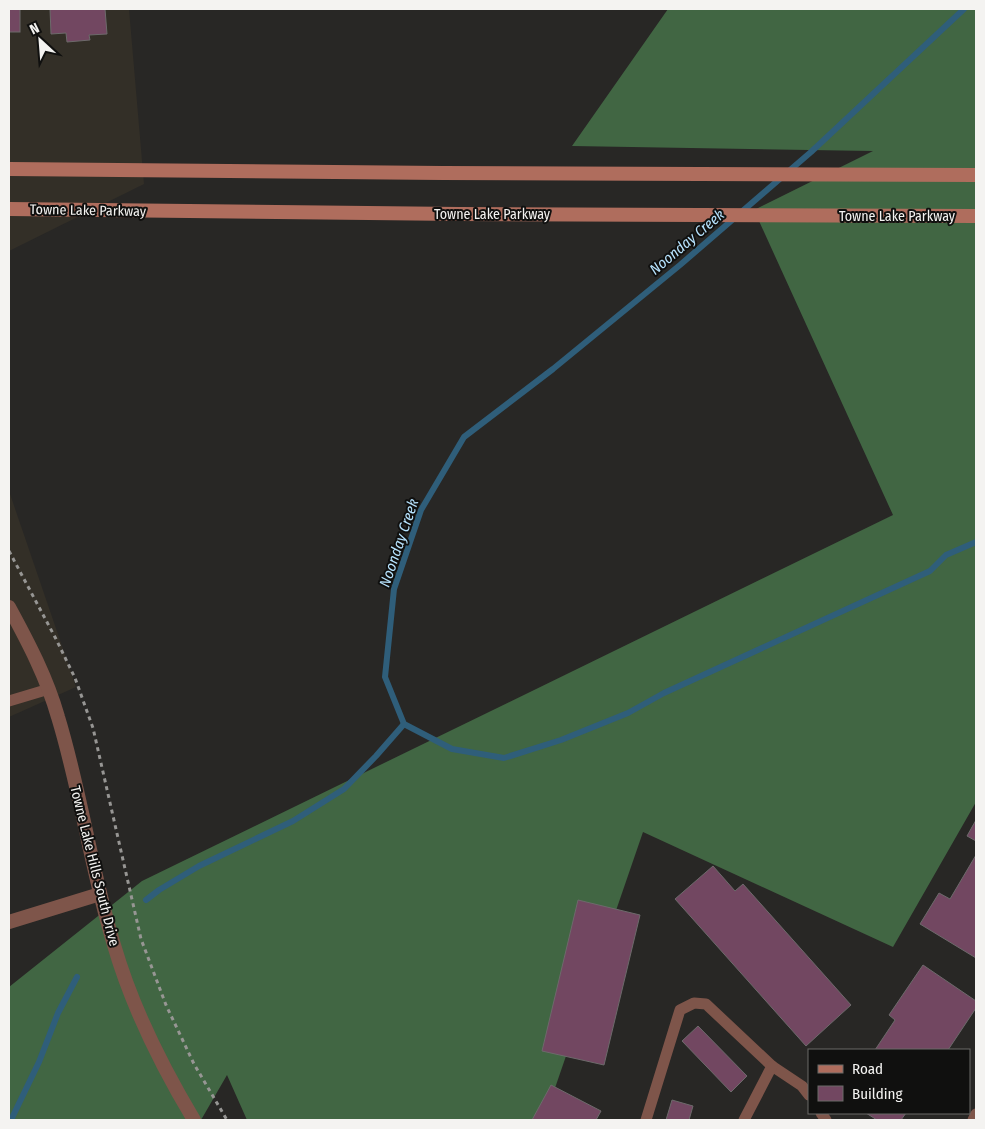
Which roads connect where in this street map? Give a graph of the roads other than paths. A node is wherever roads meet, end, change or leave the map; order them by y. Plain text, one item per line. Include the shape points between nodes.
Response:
1 (9, 169) edge
2 (976, 175) edge
3 (9, 209) edge
4 (976, 216) edge
5 (9, 606) edge
6 (49, 689) junction
7 (9, 701) edge
8 (100, 894) junction
9 (9, 922) edge
10 (772, 1066) junction
11 (808, 1094) edge
12 (976, 1114) edge
13 (194, 1120) edge
14 (646, 1120) edge
15 (744, 1120) edge
16 (973, 1120) edge

1 - 2 main road
3 - 4 main road, Towne Lake Parkway
5 - 6 street, Towne Lake Hills South Drive
6 - 7 lane
6 - 8 street, Towne Lake Hills South Drive via 66,744
8 - 9 street
8 - 13 street, Towne Lake Hills South Drive via 113,945 134,1001 166,1072
10 - 11 lane
10 - 14 lane via 706,1004 694,1004 680,1010
10 - 15 lane
12 - 16 lane

